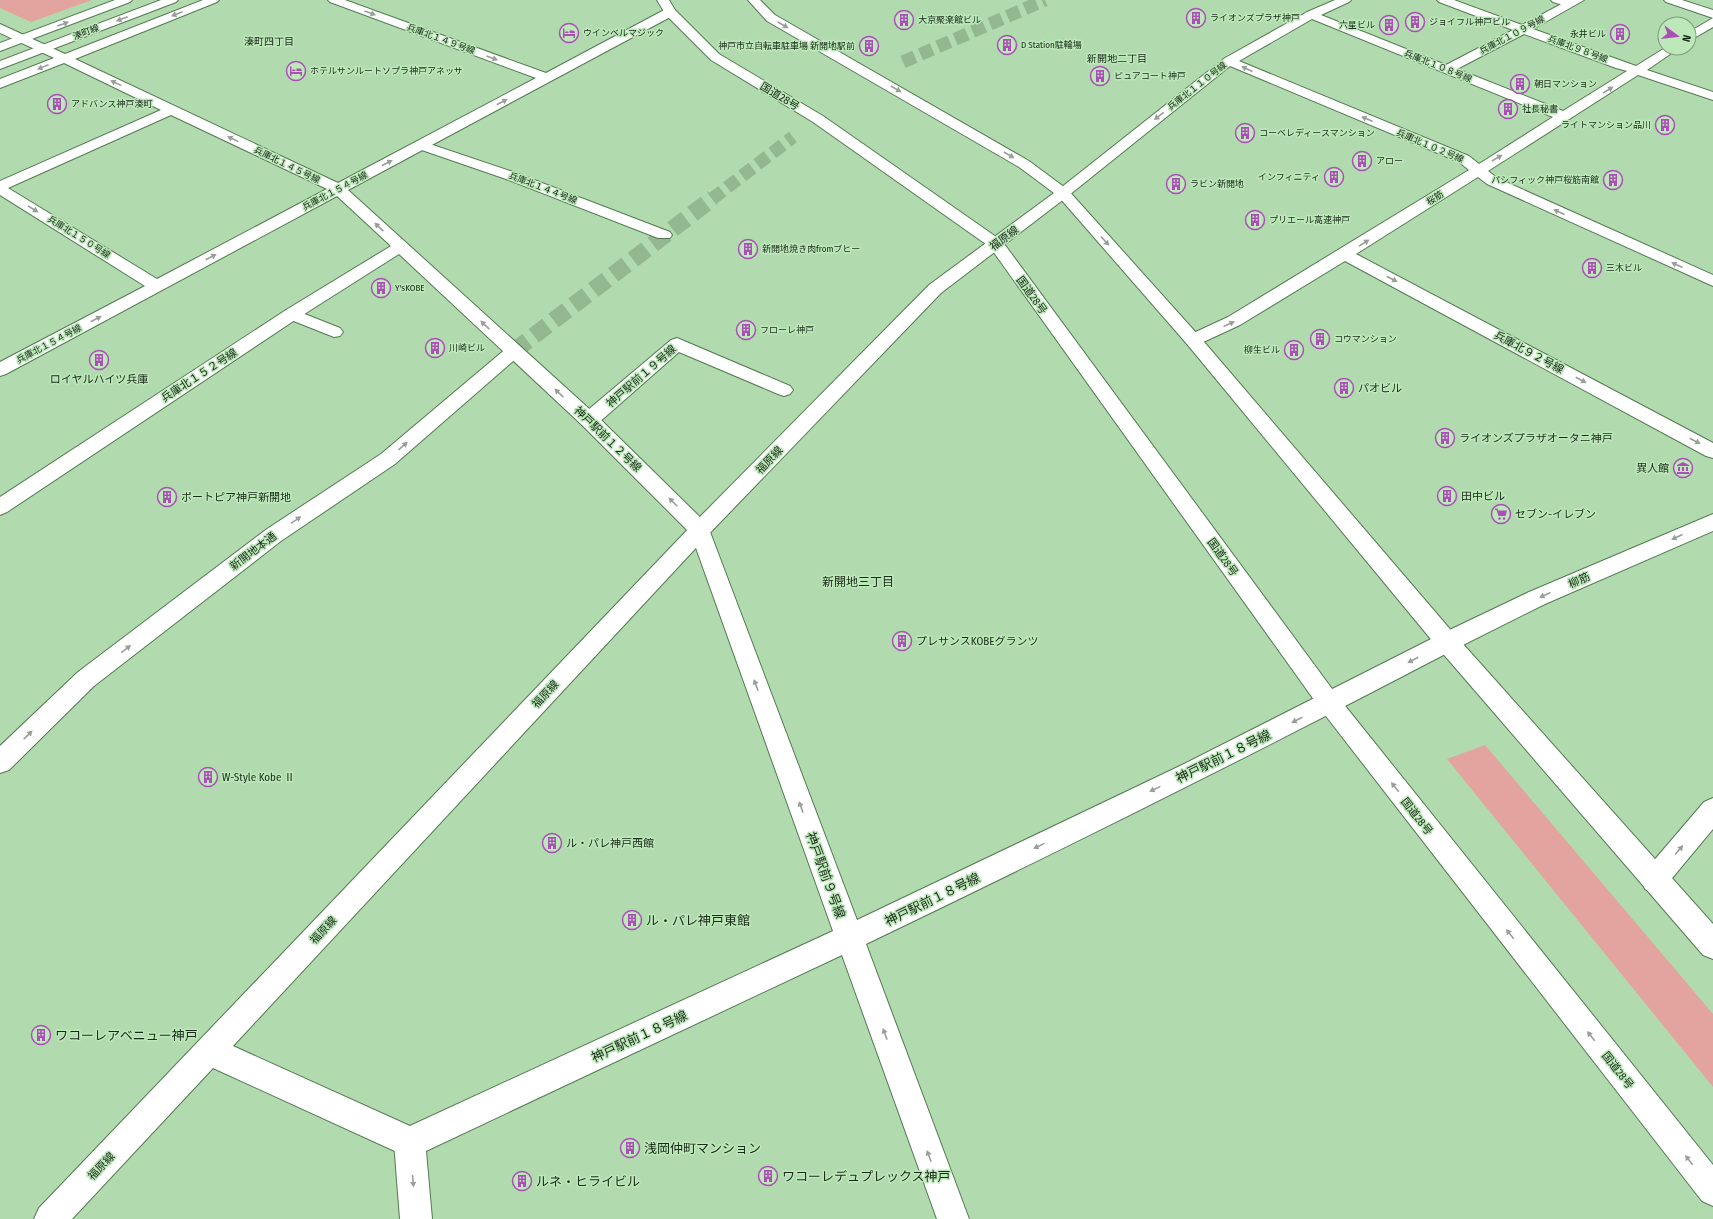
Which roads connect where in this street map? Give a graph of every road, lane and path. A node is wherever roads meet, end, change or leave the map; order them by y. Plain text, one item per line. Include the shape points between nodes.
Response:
1 (126, 0) edge
2 (172, 0) edge
3 (213, 0) edge
4 (334, 0) edge
5 (754, 0) edge
6 (1345, 0) edge
7 (1443, 0) edge
8 (1557, 0) edge
9 (1670, 0) edge
10 (1574, 2) edge
11 (666, 6) edge
12 (1713, 14) edge
13 (1311, 15) junction
14 (1713, 22) edge
15 (0, 28) edge
16 (1523, 29) junction
17 (1697, 32) edge
18 (21, 39) junction
19 (0, 47) edge
20 (42, 49) junction
21 (1661, 56) edge
22 (63, 59) junction
23 (1229, 61) junction
24 (0, 65) edge
25 (1446, 70) junction
26 (1638, 71) junction
27 (548, 78) junction
28 (0, 84) edge
29 (1713, 96) edge
30 (171, 110) junction
31 (1565, 117) junction
32 (421, 145) junction
33 (1478, 170) junction
34 (0, 188) edge
35 (338, 189) junction
36 (1062, 193) junction
37 (664, 235) dead end
38 (996, 244) junction
39 (400, 247) junction
40 (1345, 254) junction
41 (1713, 281) edge
42 (157, 286) junction
43 (292, 314) junction
44 (334, 332) dead end
45 (1193, 340) junction
46 (514, 351) junction
47 (0, 370) edge
48 (784, 390) dead end
49 (589, 420) junction
50 (1713, 451) edge
51 (0, 507) edge
52 (1713, 522) edge
53 (700, 530) junction
54 (1447, 642) junction
55 (1330, 704) junction
56 (0, 762) edge
57 (1713, 810) edge
58 (1654, 880) junction
59 (850, 939) junction
60 (1713, 945) edge
61 (210, 1051) junction
62 (410, 1142) junction
63 (1713, 1190) edge
64 (50, 1219) edge
65 (416, 1219) edge
66 (952, 1219) edge

18 -> 1 main road, 湊町線
2 -> 20 main road, 湊町線
3 -> 22 main road
4 -> 27 main road, 兵庫北１４９号線
5 -> 36 main road via 771,18 1024,164
6 - 13 main road, 兵庫北１１０号線
7 - 16 main road, 兵庫北９８号線
8 - 10 main road
9 - 12 main road
10 - 16 main road, 兵庫北１０９号線
11 - 27 main road, 兵庫北１５４号線
11 - 38 main road, 国道28号 via 715,57 818,120
13 - 23 main road, 兵庫北１１０号線
13 - 25 main road, 兵庫北１０８号線
14 - 17 main road
15 - 18 main road, 兵庫北１４５号線
16 - 25 main road, 兵庫北１０９号線
16 - 26 main road, 兵庫北９８号線
18 - 19 main road, 湊町線
18 - 20 main road, 兵庫北１４５号線
20 - 22 main road, 兵庫北１４５号線
20 - 24 main road, 湊町線
21 - 26 main road, 桜筋
22 -> 28 main road
30 -> 22 main road, 兵庫北１４５号線
33 -> 23 main road, 兵庫北１０２号線 via 1464,160
23 -> 36 main road, 兵庫北１１０号線
25 - 31 main road, 兵庫北１０８号線
26 - 29 main road, 兵庫北９８号線
31 -> 26 main road, 桜筋
32 -> 27 main road, 兵庫北１５４号線
30 - 34 main road
35 -> 30 main road, 兵庫北１４５号線
33 -> 31 main road, 桜筋
35 -> 32 main road, 兵庫北１５４号線
32 - 37 main road, 兵庫北１４４号線 via 511,176
40 -> 33 main road, 桜筋
41 -> 33 main road, 兵庫北１０２号線 via 1492,181
34 -> 42 main road, 兵庫北１５０号線
39 -> 35 main road, 兵庫北１４５号線
42 -> 35 main road, 兵庫北１５４号線
36 - 38 main road, 福原線
36 -> 45 main road
38 - 53 main road, 福原線 via 935,289
38 - 55 main road, 国道28号
39 - 43 main road, 兵庫北１５２号線
46 -> 39 main road, 兵庫北１４５号線
45 -> 40 main road, 桜筋 via 1234,321
40 -> 50 main road, 兵庫北９２号線
47 -> 42 main road, 兵庫北１５４号線
43 - 44 main road
43 - 51 main road, 兵庫北１５２号線
45 - 54 main road
49 -> 46 main road, 神戸駅前１２号線
56 -> 46 main road, 新開地本通 via 86,679 274,535 388,459
48 - 49 main road, 神戸駅前１９号線 via 677,344
53 -> 49 main road, 神戸駅前１２号線
52 -> 54 main road, 柳筋 via 1537,598
59 -> 53 main road, 神戸駅前９号線
53 - 61 main road, 福原線
54 -> 55 main road, 神戸駅前１８号線
54 - 58 main road
55 -> 59 main road, 神戸駅前１８号線
63 -> 55 main road, 国道28号
58 -> 57 main road
58 - 60 main road
59 - 62 main road, 神戸駅前１８号線
66 -> 59 main road, 神戸駅前９号線
61 - 62 main road
61 - 64 main road, 福原線
62 -> 65 main road

